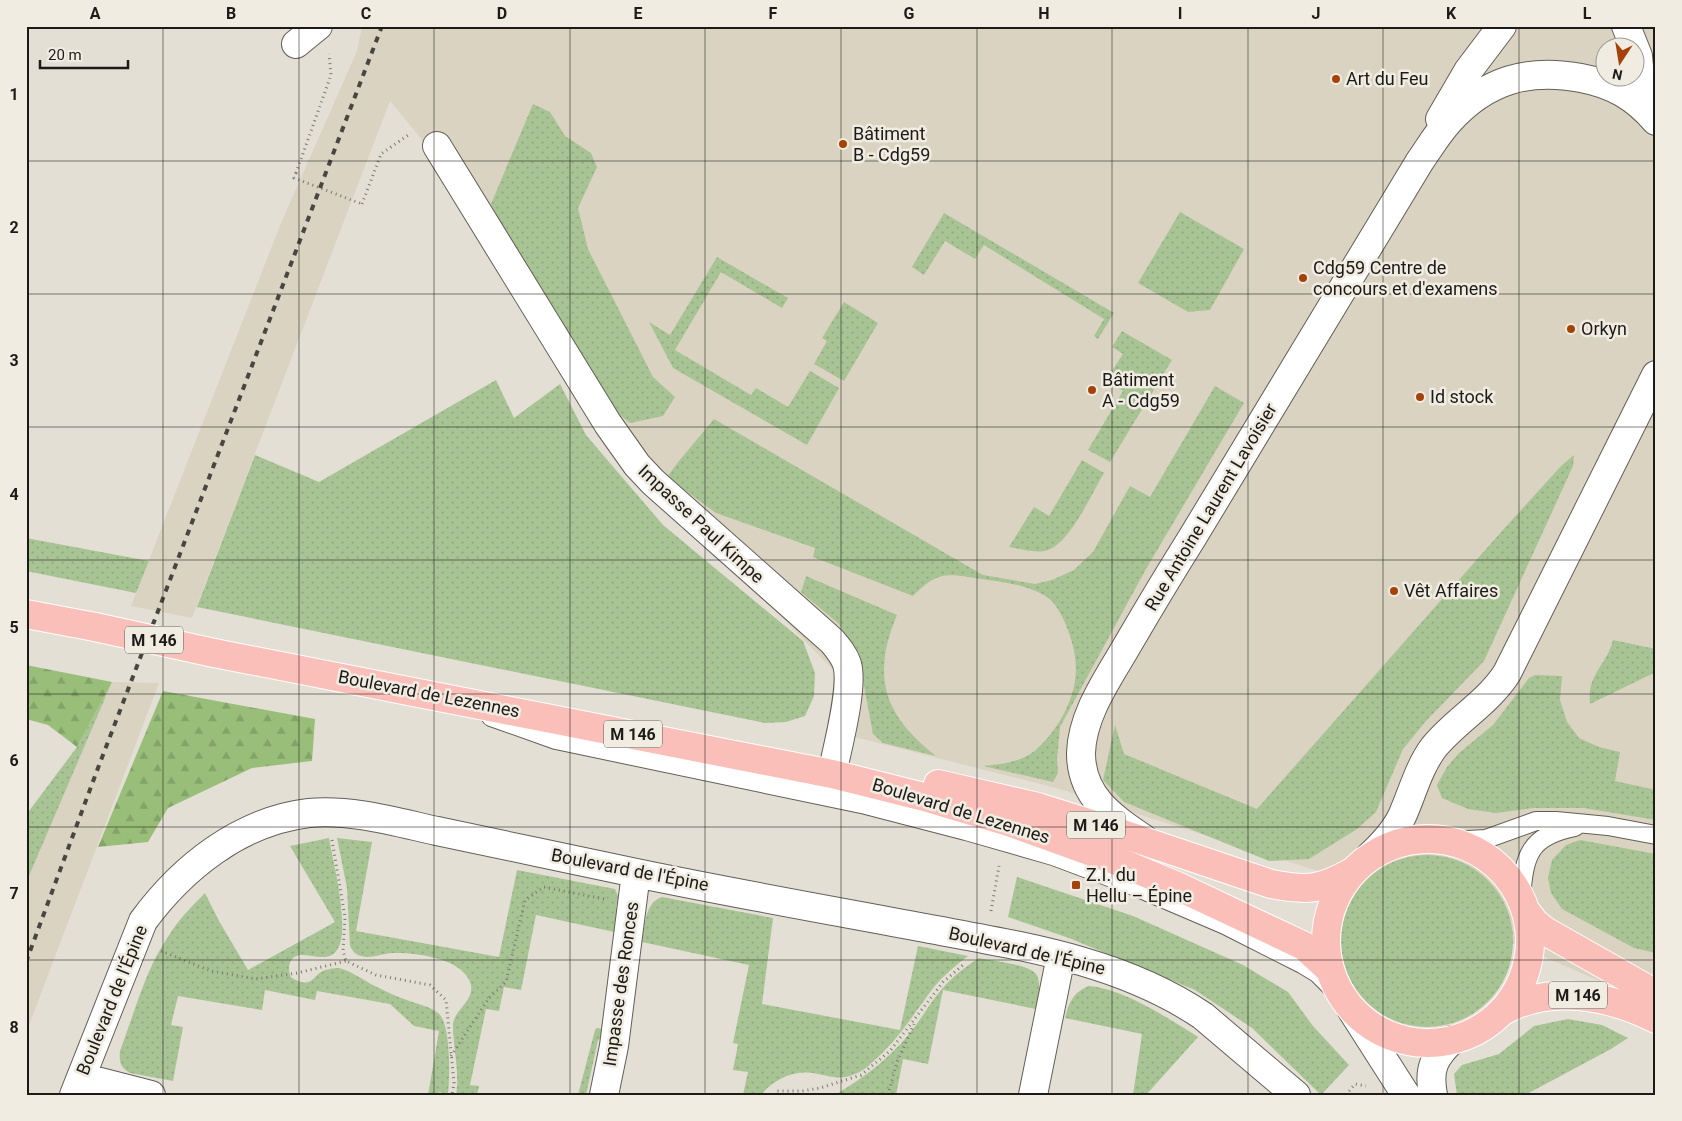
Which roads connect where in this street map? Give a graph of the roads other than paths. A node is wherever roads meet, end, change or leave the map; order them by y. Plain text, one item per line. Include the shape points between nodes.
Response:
1 (318, 26) edge
2 (1502, 26) edge
3 (1626, 26) edge
4 (296, 44) dead end
5 (1650, 114) edge
6 (437, 146) dead end
7 (1420, 161) junction
8 (1656, 375) edge
9 (26, 614) edge
10 (434, 695) junction
11 (832, 774) junction
12 (1586, 824) junction
13 (1656, 835) edge
14 (1450, 841) junction
15 (1153, 845) junction
16 (1361, 864) junction
17 (636, 873) junction
18 (1523, 904) junction
19 (1062, 956) junction
20 (1330, 970) junction
21 (1656, 994) edge
22 (1348, 1004) junction
23 (1500, 1013) junction
24 (1656, 1019) edge
25 (1452, 1040) junction
26 (78, 1086) edge
27 (151, 1095) edge
28 (604, 1095) edge
29 (1033, 1095) edge
30 (1296, 1095) edge
31 (1406, 1095) edge
32 (1433, 1095) edge

1 - 4 street
2 - 7 street via 1464,78
3 - 5 street via 1638,56
5 - 7 street via 1619,90 1590,80 1544,74 1510,79 1487,90 1464,107 1449,121
6 - 11 street, Impasse Paul Kimpe via 637,465 672,500 832,641 844,657 848,685
7 - 15 street, Rue Antoine Laurent Lavoisier via 1155,597 1091,713 1081,752 1083,775 1103,808
8 - 16 street via 1507,673 1493,692 1433,748 1396,827
9 - 10 main road, Boulevard de Lezennes / M 146, bridge
10 - 11 main road, Boulevard de Lezennes / M 146
10 - 22 lane via 556,740 866,805 1053,856 1225,925 1310,968
11 - 15 main road, Boulevard de Lezennes / M 146 via 904,778 976,792 1038,807
11 - 20 main road, Boulevard de Lezennes / M 146 via 1009,822 1116,861 1304,946
12 - 13 lane
12 - 14 lane via 1536,821 1486,839
12 - 18 lane via 1558,830 1533,848 1522,876
14 - 16 main road, Boulevard de Lezennes via 1414,840 1392,846
14 - 18 main road, Boulevard de Lezennes via 1472,849 1492,862 1509,878
15 - 16 main road, Boulevard de Lezennes / M 146 via 1245,876 1296,889 1327,884
16 - 20 main road via 1339,891 1330,913 1326,936
17 - 19 street, Boulevard de l'Épine
17 - 26 street, Boulevard de l'Épine via 376,818 308,813 273,821 231,840 191,868 160,898 143,921
17 - 28 street, Impasse des Ronces via 614,1046
18 - 21 main road, M 146 via 1534,922 1545,931
18 - 23 main road via 1530,932 1527,965 1514,996
19 - 29 street
19 - 30 street, Boulevard de l'Épine via 1123,974 1167,994 1203,1016
20 - 22 main road
22 - 25 main road via 1368,1024 1397,1038 1430,1043
22 - 31 street
23 - 24 main road, M 146 via 1529,1000 1573,994 1625,1006
23 - 25 main road via 1483,1027
25 - 32 street via 1438,1053 1434,1063
26 - 27 street

